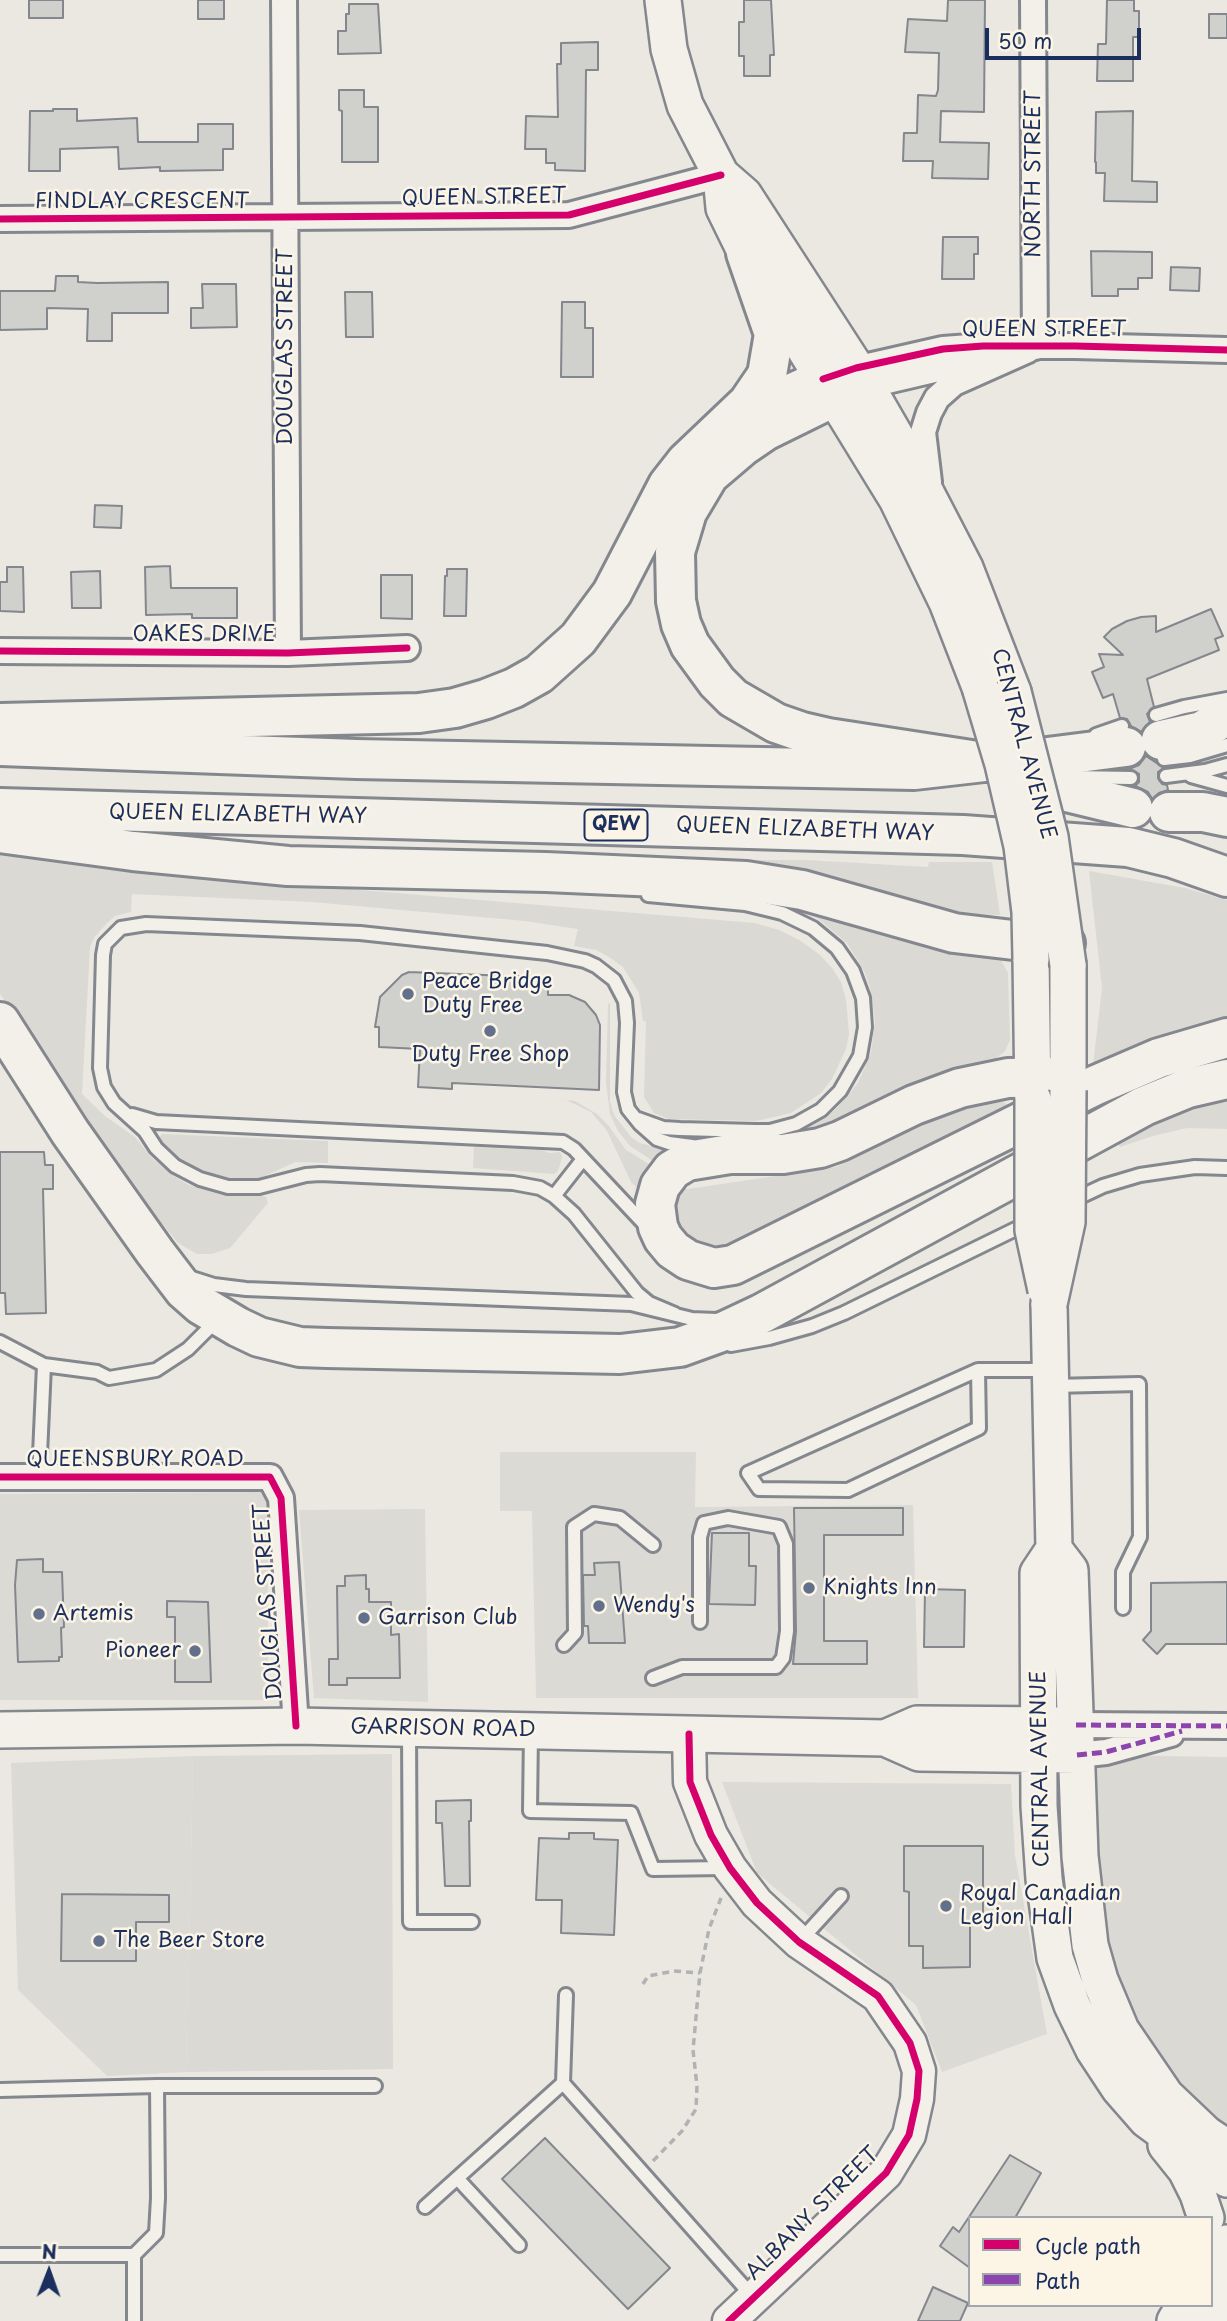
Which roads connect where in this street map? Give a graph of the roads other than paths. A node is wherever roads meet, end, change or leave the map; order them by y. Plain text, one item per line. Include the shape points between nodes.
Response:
1 (284, 0) edge
2 (663, 0) edge
3 (1033, 0) edge
4 (721, 175) junction
5 (0, 219) edge
6 (285, 219) junction
7 (746, 253) junction
8 (1035, 347) junction
9 (1227, 350) edge
10 (845, 382) junction
11 (708, 441) junction
12 (933, 502) junction
13 (407, 648) dead end
14 (0, 652) edge
15 (288, 653) junction
16 (996, 690) junction
17 (1227, 699) edge
18 (1227, 715) edge
19 (0, 723) edge
20 (1227, 727) edge
21 (1227, 745) edge
22 (0, 746) edge
23 (1149, 764) junction
24 (1227, 765) edge
25 (1003, 770) junction
26 (1227, 786) edge
27 (0, 808) edge
28 (1227, 817) edge
29 (0, 833) edge
30 (288, 866) junction
31 (1227, 877) edge
32 (504, 884) dead end
33 (628, 894) dead end
34 (1040, 950) junction
35 (0, 1022) edge
36 (1227, 1038) edge
37 (1227, 1079) edge
38 (1051, 1086) junction
39 (114, 1104) junction
40 (628, 1109) junction
41 (730, 1154) junction
42 (583, 1159) junction
43 (1227, 1170) edge
44 (554, 1196) junction
45 (1054, 1210) dead end
46 (1041, 1216) dead end
47 (673, 1250) junction
48 (155, 1252) junction
49 (675, 1314) junction
50 (761, 1314) junction
51 (221, 1317) junction
52 (0, 1342) edge
53 (650, 1352) junction
54 (44, 1365) junction
55 (978, 1370) junction
56 (1049, 1378) junction
57 (0, 1477) edge
58 (39, 1477) junction
59 (270, 1477) joint
60 (653, 1545) dead end
61 (1054, 1549) junction
62 (1123, 1608) dead end
63 (700, 1622) dead end
64 (564, 1645) dead end
65 (653, 1678) dead end
66 (296, 1726) junction
67 (1227, 1726) edge
68 (409, 1729) junction
69 (0, 1730) edge
70 (531, 1731) junction
71 (689, 1734) junction
72 (1039, 1740) junction
73 (1077, 1740) junction
74 (733, 1873) junction
75 (841, 1896) dead end
76 (472, 1922) dead end
77 (799, 1942) junction
78 (566, 1995) dead end
79 (563, 2083) junction
80 (157, 2086) junction
81 (375, 2086) dead end
82 (0, 2090) edge
83 (1147, 2120) junction
84 (1227, 2148) edge
85 (457, 2178) junction
86 (1227, 2179) edge
87 (425, 2207) dead end
88 (1205, 2216) edge
89 (1227, 2244) edge
90 (519, 2245) dead end
91 (0, 2255) edge
92 (134, 2255) junction
93 (1213, 2264) edge
94 (1227, 2292) edge
95 (753, 2298) junction
96 (134, 2321) edge
97 (729, 2321) edge
98 (1208, 2321) edge

1 - 6 street, DOUGLAS STREET
2 - 4 main road, CENTRAL AVENUE via 669,49 685,105
3 - 8 street, NORTH STREET
4 - 6 street, QUEEN STREET via 569,215
4 - 7 main road, CENTRAL AVENUE via 724,208
4 - 10 main road, CENTRAL AVENUE via 744,195
5 - 6 street, FINDLAY CRESCENT
6 - 15 street, DOUGLAS STREET
7 - 10 main road, CENTRAL AVENUE
7 - 11 highway via 774,334 771,362 758,390
8 - 9 street, QUEEN STREET
8 - 10 street, QUEEN STREET
8 - 12 street via 954,383 937,398 923,432
10 - 11 highway via 764,406
10 - 12 main road, CENTRAL AVENUE
10 - 16 main road, CENTRAL AVENUE via 870,451
10 - 25 highway via 743,446 709,475 687,512 675,552 681,624 717,682 733,698 776,723 828,738
11 - 19 highway via 668,485 612,593 578,639 539,674 505,692 455,708 419,713
12 - 16 main road, CENTRAL AVENUE via 976,593
13 - 15 street, OAKES DRIVE
14 - 15 street, OAKES DRIVE
16 - 34 main road, CENTRAL AVENUE, bridge via 1050,837
17 - 23 lane via 1184,707
18 - 23 highway
20 - 23 highway
21 - 23 lane
22 - 25 highway via 356,759
23 - 24 lane
23 - 25 highway
23 - 25 highway
23 - 26 lane
23 - 28 highway via 1203,812
27 - 31 highway, QUEEN ELIZABETH WAY / QEW via 963,835 1128,847
29 - 30 highway
30 - 32 lane
30 - 34 highway via 747,881 802,890 954,933
33 - 40 lane via 745,904 782,913 813,928 837,948 853,971 863,998 865,1027 860,1056 840,1091 821,1110 796,1124 755,1131 680,1129 649,1124
34 - 38 main road, CENTRAL AVENUE
35 - 48 highway
36 - 47 highway via 1159,1058 1096,1085 741,1263 704,1266
37 - 50 highway via 1188,1088 1144,1106
38 - 41 highway via 992,1080 947,1092 820,1148 783,1154
38 - 56 main road, CENTRAL AVENUE, bridge via 1033,1230 1048,1304
39 - 40 lane via 101,1077 103,955 109,938 121,928 146,924 360,933 585,961 614,980 625,1001 624,1092
39 - 42 lane via 156,1122 554,1140
39 - 44 lane via 175,1166 228,1187 259,1187 320,1174 513,1183
40 - 41 lane via 663,1142
41 - 47 highway via 687,1161 664,1178 655,1204 656,1217
42 - 44 lane
42 - 47 lane
43 - 45 lane via 1195,1167 1122,1179
44 - 49 lane via 637,1293
46 - 53 lane via 811,1326 725,1346
48 - 49 lane via 198,1281 231,1287 631,1304
48 - 51 highway via 184,1290
49 - 50 lane via 717,1320
50 - 53 highway via 680,1347
51 - 53 highway via 259,1337 300,1347
51 - 54 lane via 169,1363 142,1374
52 - 54 lane
54 - 58 lane
55 - 55 lane via 786,1456 748,1474 759,1489 848,1490 979,1428
55 - 56 lane
56 - 61 main road, CENTRAL AVENUE
56 - 62 lane via 1139,1384 1140,1537 1123,1572
57 - 58 street, QUEENSBURY ROAD
58 - 59 street, QUEENSBURY ROAD
59 - 66 street, DOUGLAS STREET via 281,1498
60 - 64 lane via 620,1518 594,1514 574,1527 575,1633
61 - 72 main road, CENTRAL AVENUE via 1038,1573
61 - 73 main road, CENTRAL AVENUE via 1070,1570
63 - 65 lane via 704,1523 728,1518 779,1527 786,1544 787,1631 783,1658 776,1667 682,1667
66 - 68 main road, GARRISON ROAD
66 - 69 main road, GARRISON ROAD
67 - 73 street
68 - 70 main road, GARRISON ROAD
68 - 76 lane via 410,1922
70 - 71 main road, GARRISON ROAD
70 - 74 lane via 530,1811 631,1813 653,1869
71 - 72 main road, GARRISON ROAD via 885,1738 919,1753
71 - 74 street, ALBANY STREET via 690,1782 711,1835
72 - 73 main road, GARRISON ROAD
72 - 83 main road, CENTRAL AVENUE via 1044,1879 1055,1958 1094,2050
73 - 84 main road, CENTRAL AVENUE via 1083,1897 1100,1980 1121,2030 1166,2096
74 - 77 street, ALBANY STREET
75 - 77 lane
77 - 95 street, ALBANY STREET via 878,1996 910,2043 919,2071 917,2099 909,2136 886,2173
78 - 79 lane
79 - 85 lane
79 - 95 lane
80 - 81 lane
80 - 82 lane
80 - 92 lane via 156,2233
83 - 86 main road, CENTRAL AVENUE
83 - 88 main road via 1186,2170
85 - 87 lane
85 - 90 lane
89 - 93 main road
91 - 92 lane
92 - 96 lane
94 - 98 main road
95 - 97 street, ALBANY STREET

